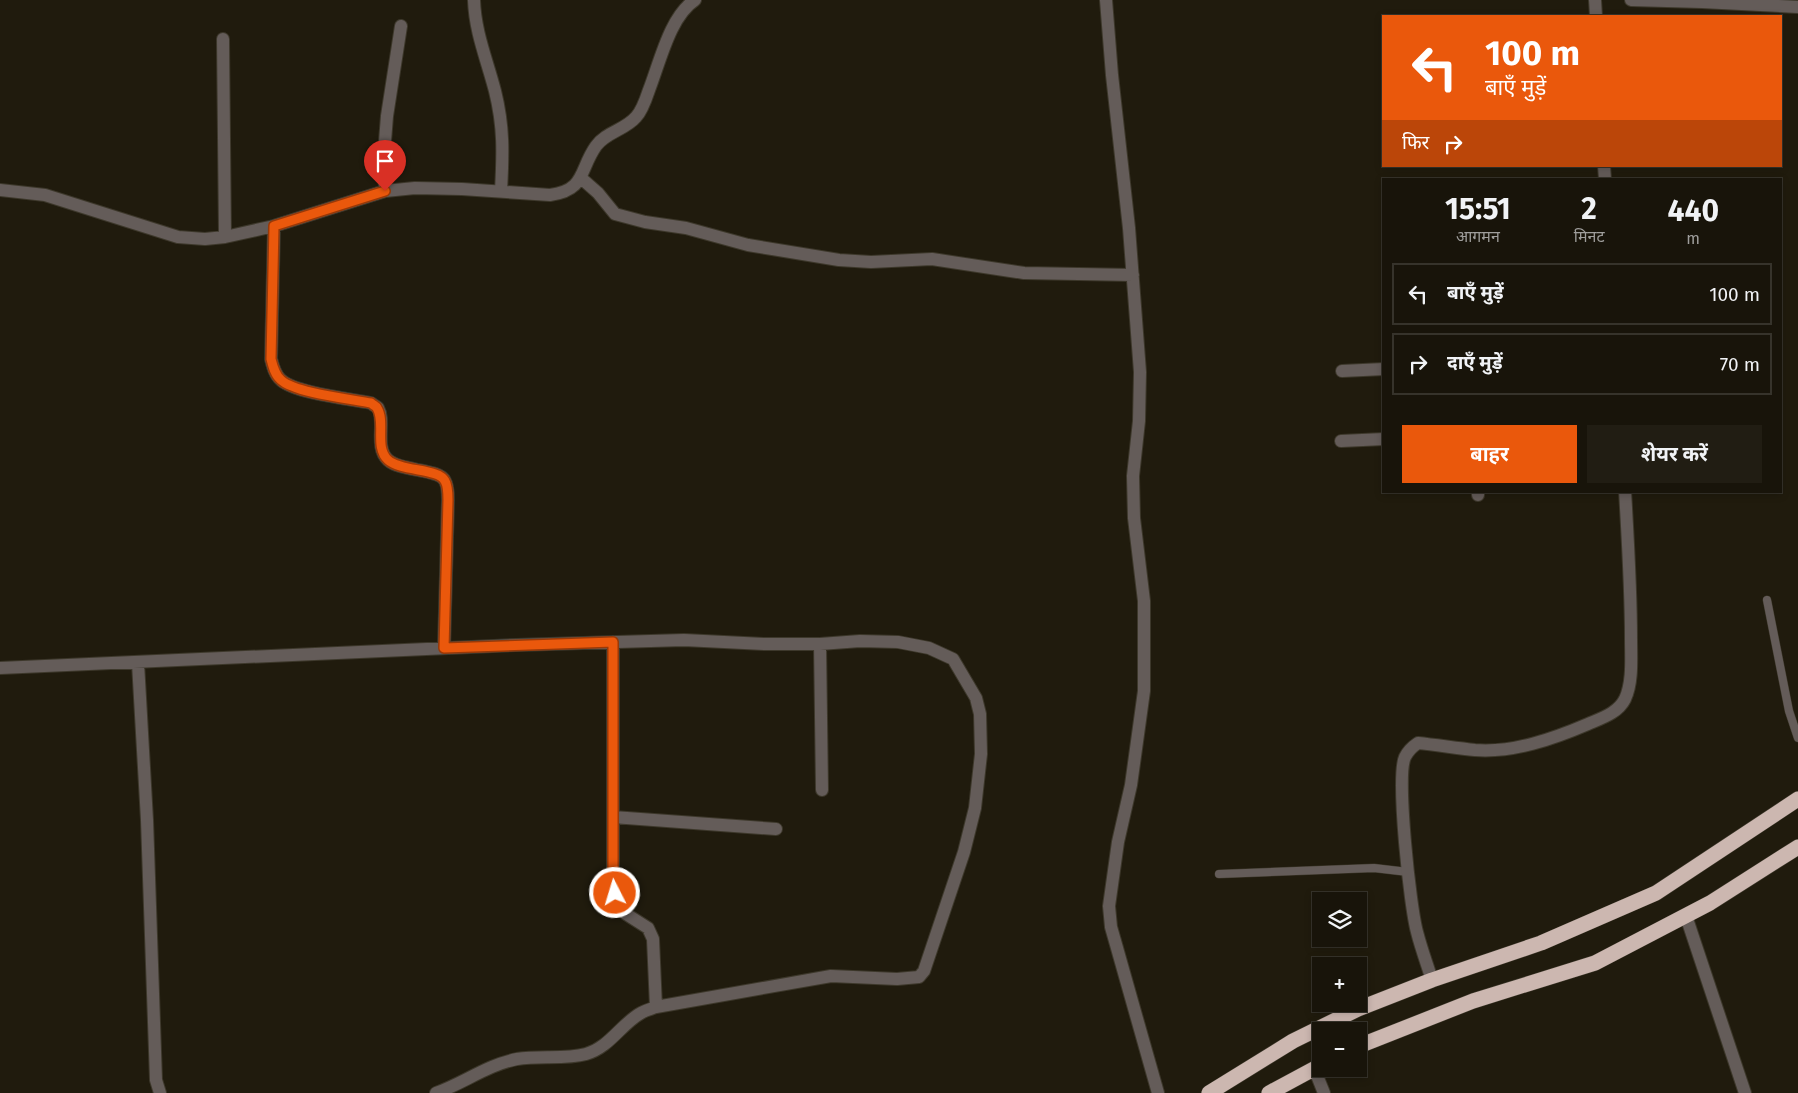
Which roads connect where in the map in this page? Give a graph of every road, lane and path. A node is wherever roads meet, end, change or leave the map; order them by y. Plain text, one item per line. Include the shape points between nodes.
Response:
1 (474, 0) edge
2 (695, 0) edge
3 (1106, 0) edge
4 (1596, 0) edge
5 (1630, 0) edge
6 (1798, 7) edge
7 (1596, 15) edge
8 (401, 26) dead end
9 (223, 39) dead end
10 (581, 178) junction
11 (0, 190) edge
12 (385, 191) junction
13 (502, 191) junction
14 (274, 226) junction
15 (225, 237) junction
16 (1133, 275) junction
17 (1382, 369) edge
18 (1342, 371) dead end
19 (1382, 439) edge
20 (1341, 441) dead end
21 (1625, 493) edge
22 (1767, 600) dead end
23 (613, 642) junction
24 (820, 644) junction
25 (444, 648) junction
26 (138, 663) junction
27 (0, 668) edge
28 (1798, 738) edge
29 (822, 790) dead end
30 (1798, 798) edge
31 (613, 817) junction
32 (776, 828) dead end
33 (1798, 848) edge
34 (1408, 872) junction
35 (1219, 874) dead end
36 (1686, 916) junction
37 (1432, 980) junction
38 (656, 1008) junction
39 (1367, 1043) edge
40 (1312, 1070) edge
41 (1320, 1077) edge
42 (160, 1093) edge
43 (436, 1093) edge
44 (1158, 1093) edge
45 (1209, 1093) edge
46 (1269, 1093) edge
47 (1324, 1093) edge
48 (1745, 1093) edge

1 - 13 street via 476,24 502,125
2 - 10 street via 673,26 636,117 596,146
3 - 16 street
4 - 7 street
5 - 6 street
8 - 12 street via 387,116
9 - 15 street
10 - 13 street via 573,188 550,195
10 - 16 street via 615,214 748,245 839,260 932,259 1024,273
11 - 15 street via 44,195 178,237
12 - 13 street via 415,188
12 - 14 street
14 - 15 street
14 - 25 street via 271,359 276,374 287,384 301,389 371,403 378,408 386,458 404,468 437,474 448,486
16 - 44 street via 1140,372 1133,476 1134,518 1144,600 1144,692 1109,906 1111,927
17 - 18 street
19 - 20 street
21 - 34 street via 1631,652 1629,685 1622,705 1579,728 1524,746 1476,750 1418,743 1410,749 1402,767
22 - 28 lane via 1788,711
23 - 24 street via 684,640
23 - 25 street
23 - 31 street
24 - 29 street
24 - 38 street via 898,642 928,648 953,659 976,698 980,714 981,754 975,808 964,852 924,971 919,977 912,978 831,976
25 - 26 street
26 - 27 street
26 - 42 street via 156,1080
30 - 37 highway via 1656,892 1541,943
31 - 32 street
31 - 38 street via 615,893 622,910 648,928 653,940
33 - 36 highway
34 - 35 lane via 1374,868
34 - 37 street via 1416,931
36 - 39 highway via 1595,963 1473,1001
36 - 48 street
37 - 45 highway via 1358,1009 1293,1040
38 - 43 street via 642,1012 603,1047 586,1054 500,1063
40 - 46 highway
41 - 47 street

